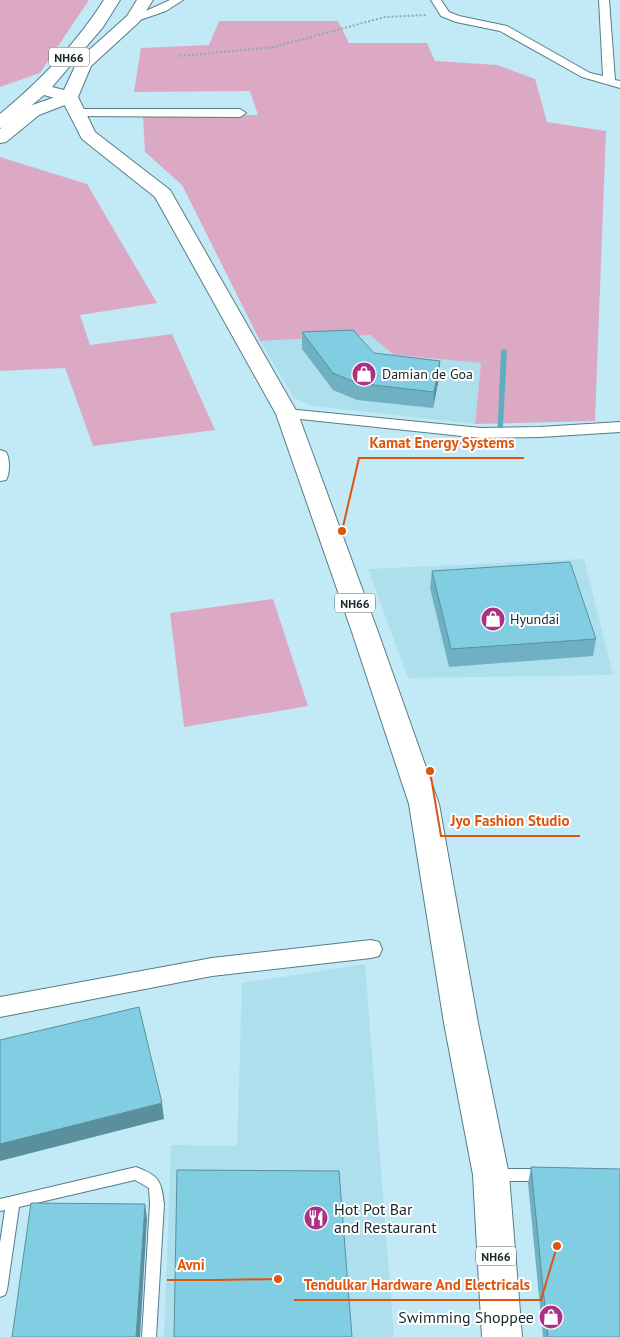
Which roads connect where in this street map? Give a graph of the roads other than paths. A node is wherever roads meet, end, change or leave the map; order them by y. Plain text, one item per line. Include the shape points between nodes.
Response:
1 (112, 0) edge
2 (145, 0) edge
3 (178, 0) edge
4 (436, 0) edge
5 (604, 0) edge
6 (133, 19) junction
7 (615, 84) edge
8 (41, 89) junction
9 (73, 105) junction
10 (240, 113) dead end
11 (0, 123) edge
12 (0, 138) edge
13 (287, 414) junction
14 (620, 427) edge
15 (0, 455) edge
16 (0, 476) edge
17 (371, 949) dead end
18 (0, 1007) edge
19 (491, 1175) junction
20 (560, 1175) edge
21 (6, 1203) edge
22 (0, 1290) edge
23 (149, 1337) edge
24 (502, 1337) edge

1 - 8 main road, NH66
2 - 6 main road
3 - 6 street
4 - 7 street via 445,14 503,28 586,75
5 - 7 street
6 - 9 main road via 84,64
8 - 9 main road
8 - 11 main road
9 - 10 street
9 - 12 main road via 33,111
9 - 13 main road, NH66 via 88,135 163,194
13 - 14 street via 462,432
13 - 19 main road, NH66 via 424,804 461,1023
15 - 16 street
17 - 18 street via 212,967
19 - 20 lane
19 - 24 main road, NH66
21 - 22 lane
21 - 23 lane via 136,1173 155,1185 157,1204

